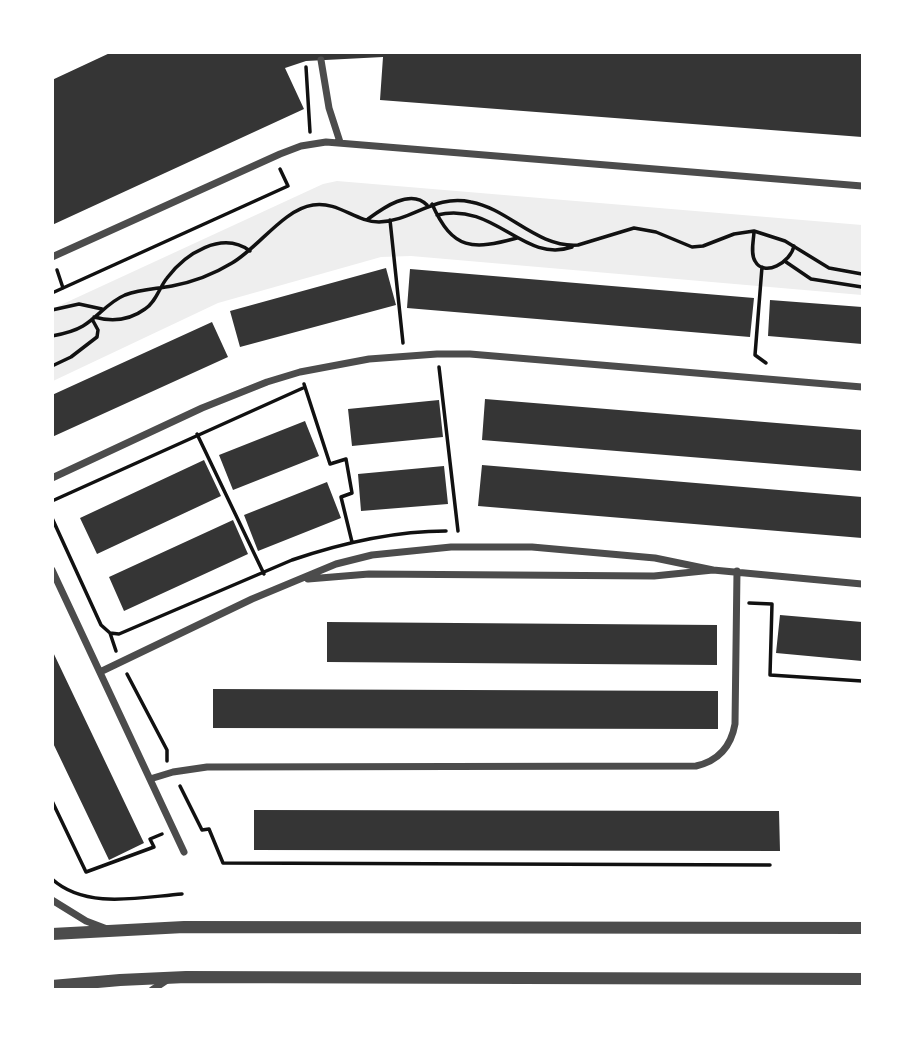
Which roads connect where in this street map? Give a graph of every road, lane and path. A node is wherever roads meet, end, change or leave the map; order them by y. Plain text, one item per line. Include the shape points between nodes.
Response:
1 (321, 60) dead end
2 (340, 142) junction
3 (863, 186) edge
4 (430, 205) junction
5 (437, 215) junction
6 (366, 220) junction
7 (390, 220) junction
8 (754, 231) junction
9 (518, 237) junction
10 (578, 245) junction
11 (794, 246) junction
12 (250, 251) junction
13 (52, 257) edge
14 (786, 262) junction
15 (762, 267) junction
16 (56, 268) dead end
17 (863, 274) edge
18 (863, 287) edge
19 (63, 288) dead end
20 (160, 288) junction
21 (102, 309) junction
22 (52, 310) edge
23 (93, 318) junction
24 (52, 336) edge
25 (437, 354) junction
26 (404, 355) junction
27 (52, 366) edge
28 (300, 372) junction
29 (778, 379) junction
30 (305, 387) junction
31 (863, 387) edge
32 (197, 434) junction
33 (52, 478) edge
34 (52, 501) edge
35 (52, 518) edge
36 (352, 542) junction
37 (52, 570) edge
38 (713, 570) junction
39 (737, 571) junction
40 (263, 572) junction
41 (303, 579) junction
42 (863, 584) edge
43 (272, 590) junction
44 (736, 602) junction
45 (110, 633) junction
46 (121, 662) junction
47 (100, 672) junction
48 (863, 681) edge
49 (173, 772) junction
50 (150, 779) junction
51 (52, 801) edge
52 (174, 830) junction
53 (184, 852) dead end
54 (770, 865) dead end
55 (52, 879) edge
56 (182, 894) dead end
57 (52, 900) edge
58 (863, 928) edge
59 (107, 929) junction
60 (52, 934) edge
61 (171, 978) junction
62 (863, 979) edge
63 (52, 986) edge
64 (152, 989) edge

1 - 2 street via 328,108
2 - 3 street
2 - 13 street via 290,149
4 - 5 path
4 - 6 path via 411,198
4 - 7 path
4 - 10 path via 471,202 499,212 549,241
5 - 9 path via 478,215
5 - 9 path via 466,244 486,246
6 - 7 path
6 - 12 path via 344,209 311,205 293,213
7 - 26 path
8 - 10 path via 692,247 634,228
8 - 11 path
8 - 15 path via 754,260
9 - 10 path via 546,250
11 - 14 path
11 - 17 path via 829,268
12 - 20 path via 209,275
12 - 20 path via 237,243 211,245 185,260
14 - 15 path
14 - 18 path via 811,279
15 - 29 path via 755,355 764,363 781,364
16 - 19 path
20 - 21 path via 133,292
20 - 23 path via 147,308 132,316 113,321
21 - 22 path via 79,304
21 - 23 path
23 - 24 path via 75,330
23 - 27 path via 97,337
25 - 26 street
25 - 29 street
25 - 36 path via 459,531
26 - 28 street
28 - 30 path
28 - 33 street via 202,408
29 - 31 street
30 - 32 path
30 - 36 path via 330,464 346,459 352,493 341,497
32 - 34 path
32 - 40 path
35 - 45 path via 101,625
36 - 40 path
37 - 47 street
38 - 39 street
38 - 41 street via 654,576
38 - 41 street via 655,558 491,546 372,555
39 - 42 street
39 - 44 street
40 - 43 path
40 - 45 path via 123,633
41 - 43 street
43 - 46 street
44 - 48 path via 772,604 770,675
44 - 49 street via 733,734 723,752 706,764 207,767
45 - 46 path
46 - 47 street
46 - 49 path via 167,750 165,758
47 - 50 street
49 - 50 street
49 - 54 path via 202,830 209,829 223,863
50 - 52 street
51 - 52 path via 86,872 154,847 150,839
52 - 53 street
55 - 56 path via 89,898
57 - 59 street
58 - 59 street
59 - 60 street
61 - 62 street
61 - 63 street
61 - 64 street

